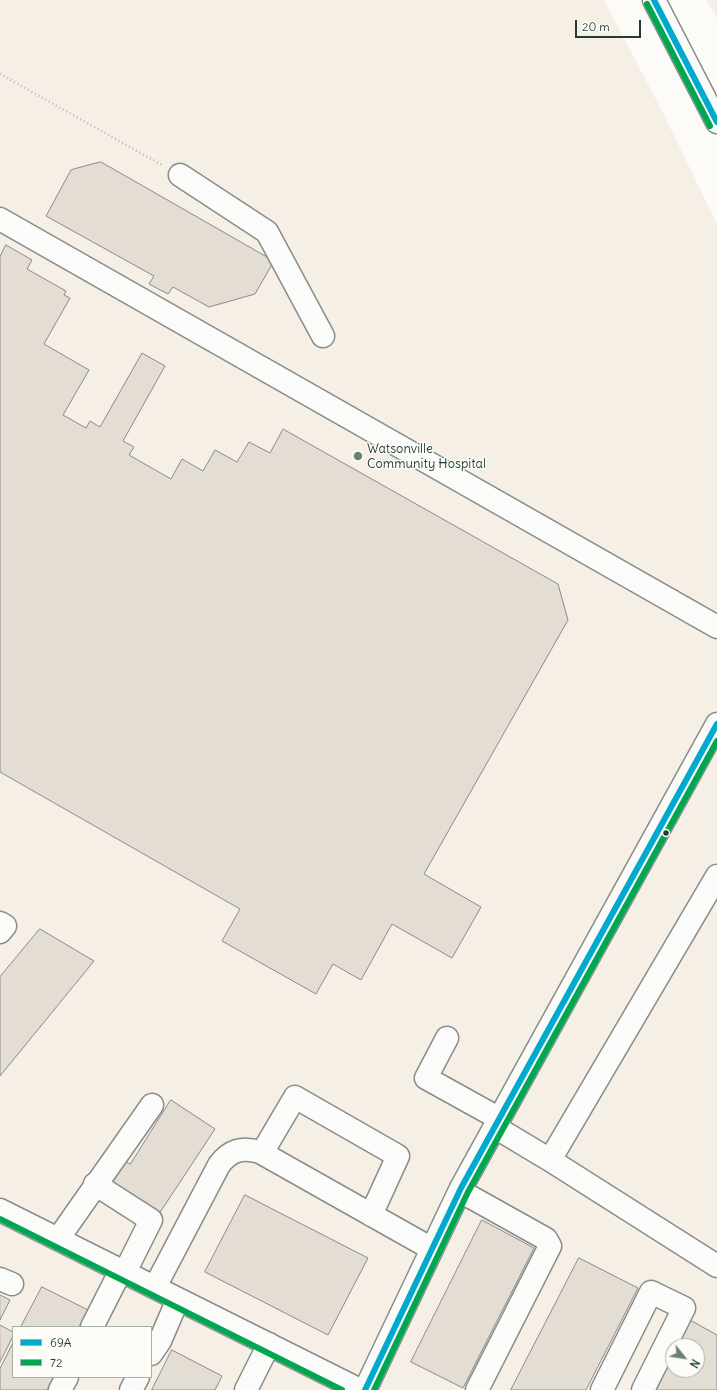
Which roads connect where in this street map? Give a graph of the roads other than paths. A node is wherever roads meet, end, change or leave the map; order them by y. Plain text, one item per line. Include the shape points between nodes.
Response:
1 (654, 0) edge
2 (717, 122) edge
3 (180, 175) road end
4 (0, 219) edge
5 (323, 336) dead end
6 (717, 627) edge
7 (717, 725) edge
8 (717, 876) edge
9 (0, 923) edge
10 (0, 932) edge
11 (447, 1038) dead end
12 (152, 1105) dead end
13 (497, 1123) junction
14 (262, 1153) junction
15 (550, 1160) junction
16 (95, 1184) junction
17 (460, 1191) junction
18 (0, 1210) edge
19 (371, 1215) junction
20 (58, 1239) junction
21 (432, 1249) junction
22 (717, 1266) edge
23 (123, 1271) junction
24 (155, 1287) junction
25 (178, 1299) junction
26 (93, 1326) edge
27 (269, 1344) junction
28 (152, 1353) edge
29 (66, 1378) edge
30 (138, 1378) edge
31 (60, 1390) edge
32 (132, 1390) edge
33 (246, 1390) edge
34 (360, 1390) edge
35 (365, 1390) edge
36 (477, 1390) edge
37 (602, 1390) edge
38 (643, 1390) edge

1 - 2 street
3 - 5 street via 267,232
4 - 6 street
7 - 13 street
8 - 15 street
9 - 10 street via 5,926
11 - 13 street via 426,1078
12 - 16 street
13 - 15 street
13 - 17 street
14 - 19 street
14 - 19 street via 295,1097 398,1156
14 - 24 street via 246,1149 231,1153 225,1158
15 - 22 street
16 - 20 street
16 - 23 street via 151,1220
17 - 21 street
17 - 36 street via 546,1239 550,1246
18 - 20 street
19 - 21 street
20 - 23 street
21 - 35 street
23 - 24 street
23 - 26 street
24 - 25 street
25 - 27 street
25 - 28 street via 160,1341
27 - 33 street
27 - 34 street
29 - 31 street
30 - 32 street
37 - 38 street via 651,1292 684,1308

